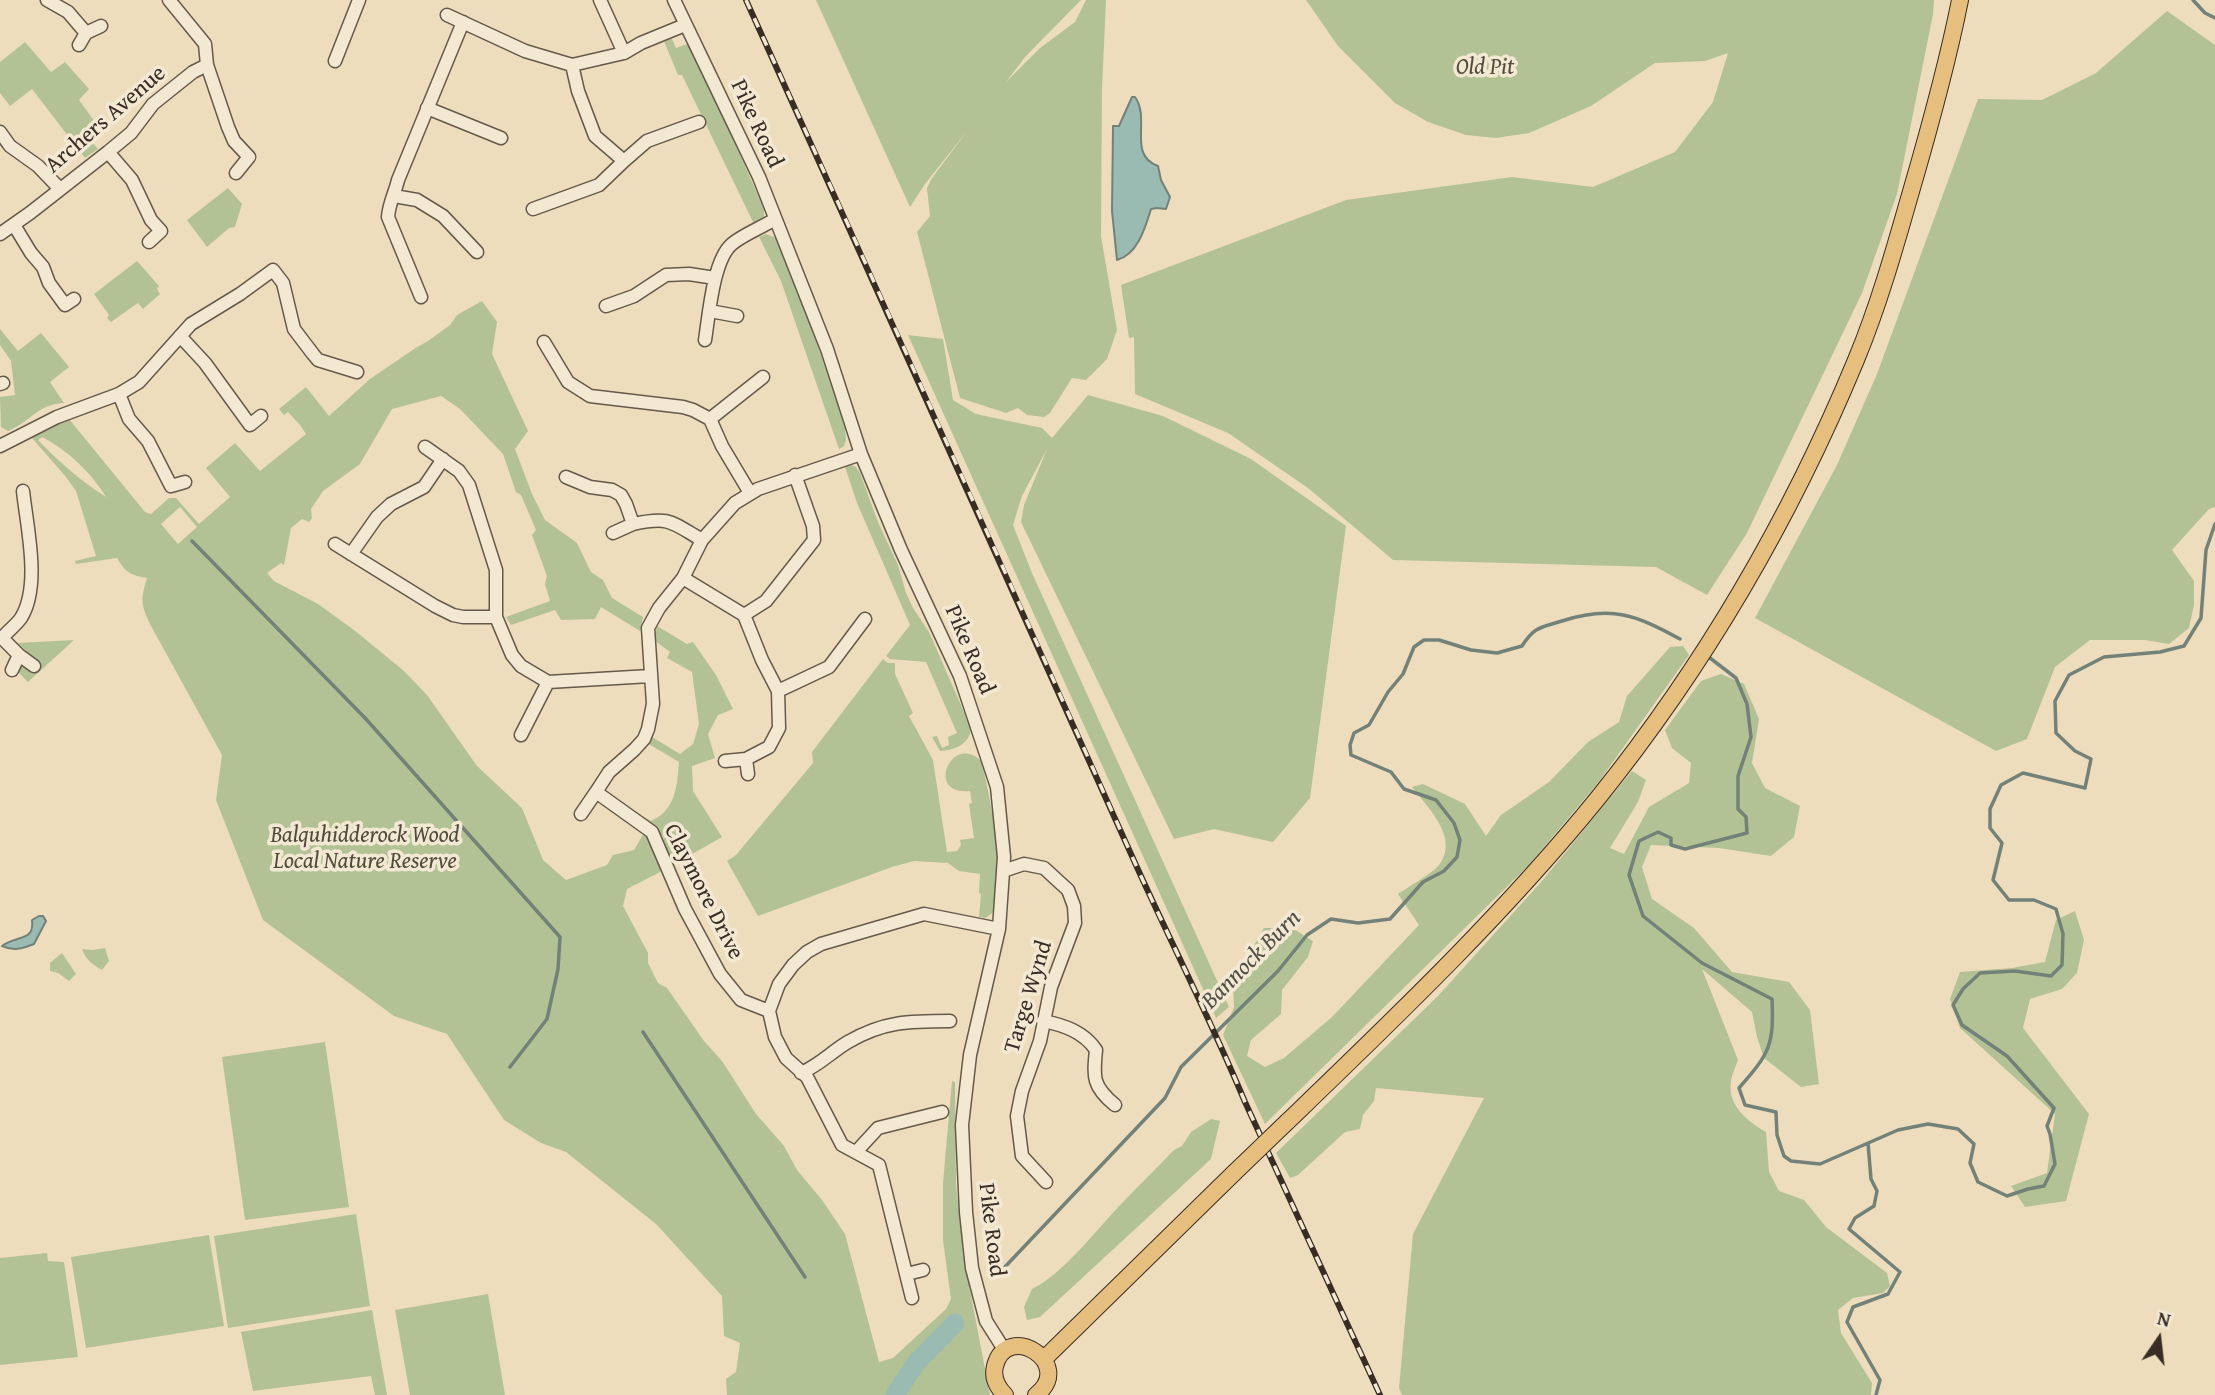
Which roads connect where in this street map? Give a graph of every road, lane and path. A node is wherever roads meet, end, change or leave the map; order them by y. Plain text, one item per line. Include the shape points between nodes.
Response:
1 (47, 0) edge
2 (169, 0) edge
3 (359, 0) edge
4 (600, 0) edge
5 (674, 0) edge
6 (1960, 0) edge
7 (447, 15) dead end
8 (463, 22) junction
9 (685, 25) junction
10 (101, 26) dead end
11 (86, 33) junction
12 (79, 45) dead end
13 (624, 53) junction
14 (335, 61) dead end
15 (207, 65) junction
16 (572, 65) junction
17 (427, 108) junction
18 (699, 122) dead end
19 (495, 131) dead end
20 (0, 132) edge
21 (108, 152) junction
22 (624, 161) junction
23 (236, 173) dead end
24 (60, 189) junction
25 (394, 196) junction
26 (533, 209) dead end
27 (775, 219) junction
28 (14, 225) junction
29 (0, 234) edge
30 (149, 242) dead end
31 (477, 252) dead end
32 (715, 278) junction
33 (421, 297) dead end
34 (606, 306) dead end
35 (710, 311) junction
36 (55, 314) dead end
37 (737, 316) dead end
38 (180, 337) junction
39 (705, 340) dead end
40 (544, 342) dead end
41 (357, 372) dead end
42 (763, 377) dead end
43 (118, 394) junction
44 (261, 416) dead end
45 (710, 419) junction
46 (1, 444) edge
47 (425, 447) dead end
48 (861, 454) junction
49 (443, 459) junction
50 (795, 475) junction
51 (566, 477) dead end
52 (186, 482) dead end
53 (23, 491) dead end
54 (750, 493) junction
55 (633, 524) junction
56 (613, 533) dead end
57 (702, 540) junction
58 (335, 544) dead end
59 (351, 554) junction
60 (683, 578) junction
61 (744, 615) junction
62 (496, 617) junction
63 (865, 619) dead end
64 (1, 637) edge
65 (19, 655) junction
66 (34, 666) dead end
67 (12, 670) dead end
68 (650, 676) junction
69 (548, 682) junction
70 (778, 691) junction
71 (521, 735) dead end
72 (746, 759) junction
73 (725, 761) dead end
74 (748, 774) dead end
75 (596, 792) junction
76 (581, 814) dead end
77 (1003, 871) junction
78 (999, 929) junction
79 (769, 1012) junction
80 (950, 1021) dead end
81 (1043, 1021) junction
82 (802, 1073) junction
83 (1115, 1105) dead end
84 (942, 1112) dead end
85 (856, 1152) junction
86 (1046, 1182) dead end
87 (923, 1270) dead end
88 (907, 1274) junction
89 (912, 1298) dead end
90 (1005, 1351) junction
91 (1040, 1355) junction
92 (1040, 1394) edge
93 (1006, 1395) edge

1 - 11 street via 68,12
2 - 15 street via 205,44
3 - 14 street
4 - 13 street
5 - 9 street, Pike Road
6 - 91 main road, bridge via 1891,263 1856,360 1759,561 1671,701 1536,871 1428,986 1079,1323
7 - 8 street
8 - 16 street via 525,51
8 - 17 street
9 - 13 street
9 - 27 street, Pike Road
10 - 11 street
11 - 12 street
13 - 16 street
15 - 21 street, Archers Avenue via 153,104 131,133
15 - 23 street via 234,141 249,157
16 - 22 street via 595,136
17 - 19 street
17 - 25 street
18 - 22 street via 647,141
20 - 24 street
21 - 24 street, Archers Avenue
21 - 30 street via 132,180 161,231
22 - 26 street via 599,185
24 - 28 street, Archers Avenue
25 - 31 street via 417,200 443,216
25 - 33 street via 388,217
27 - 32 street via 731,244
27 - 48 street, Pike Road via 827,349
28 - 29 street, Archers Avenue
28 - 36 street via 43,267 49,284 70,302
32 - 34 street via 666,275 634,296
32 - 35 street
35 - 37 street
35 - 39 street
38 - 41 street via 191,324 273,270 283,283 294,330 313,354 318,360
38 - 43 street via 139,382
38 - 44 street via 205,363 246,428
40 - 45 street via 568,382 590,396 683,407
42 - 45 street
43 - 46 street
43 - 52 street via 171,486
45 - 54 street
47 - 49 street
48 - 50 street
48 - 77 street, Pike Road via 968,699 997,787
49 - 59 street via 424,487 377,517
49 - 62 street via 469,485 496,570
50 - 54 street
50 - 61 street via 814,540 766,601
51 - 55 street via 621,495
53 - 64 street via 33,582 20,619
54 - 57 street
55 - 56 street
55 - 57 street via 668,520
57 - 60 street
58 - 59 street
59 - 62 street via 453,615
60 - 61 street
60 - 68 street via 648,628
61 - 70 street
62 - 69 street via 512,655
63 - 70 street via 829,667
64 - 65 street
65 - 66 street
65 - 67 street
68 - 69 street
68 - 75 street via 653,704 644,739 609,772
69 - 71 street
70 - 72 street via 779,728 769,747
72 - 73 street
72 - 74 street
75 - 76 street
75 - 79 street, Claymore Drive via 652,832 720,974 741,1000
77 - 78 street, Pike Road
77 - 81 street, Targe Wynd via 1024,864 1044,869 1068,890 1074,906 1075,923
78 - 79 street via 924,914 821,944 793,965 779,984
78 - 90 street, Pike Road via 966,1083 962,1163 972,1268 986,1321
79 - 82 street via 786,1058
80 - 82 street via 889,1024 848,1042
81 - 83 street via 1063,1025 1089,1039 1096,1050 1095,1082
81 - 86 street, Targe Wynd via 1017,1116 1022,1156
82 - 85 street via 842,1144
84 - 85 street via 878,1128
85 - 88 street via 879,1165
87 - 88 street
88 - 89 street
90 - 91 main road via 1021,1346
90 - 93 main road via 994,1373
91 - 92 main road via 1048,1376

